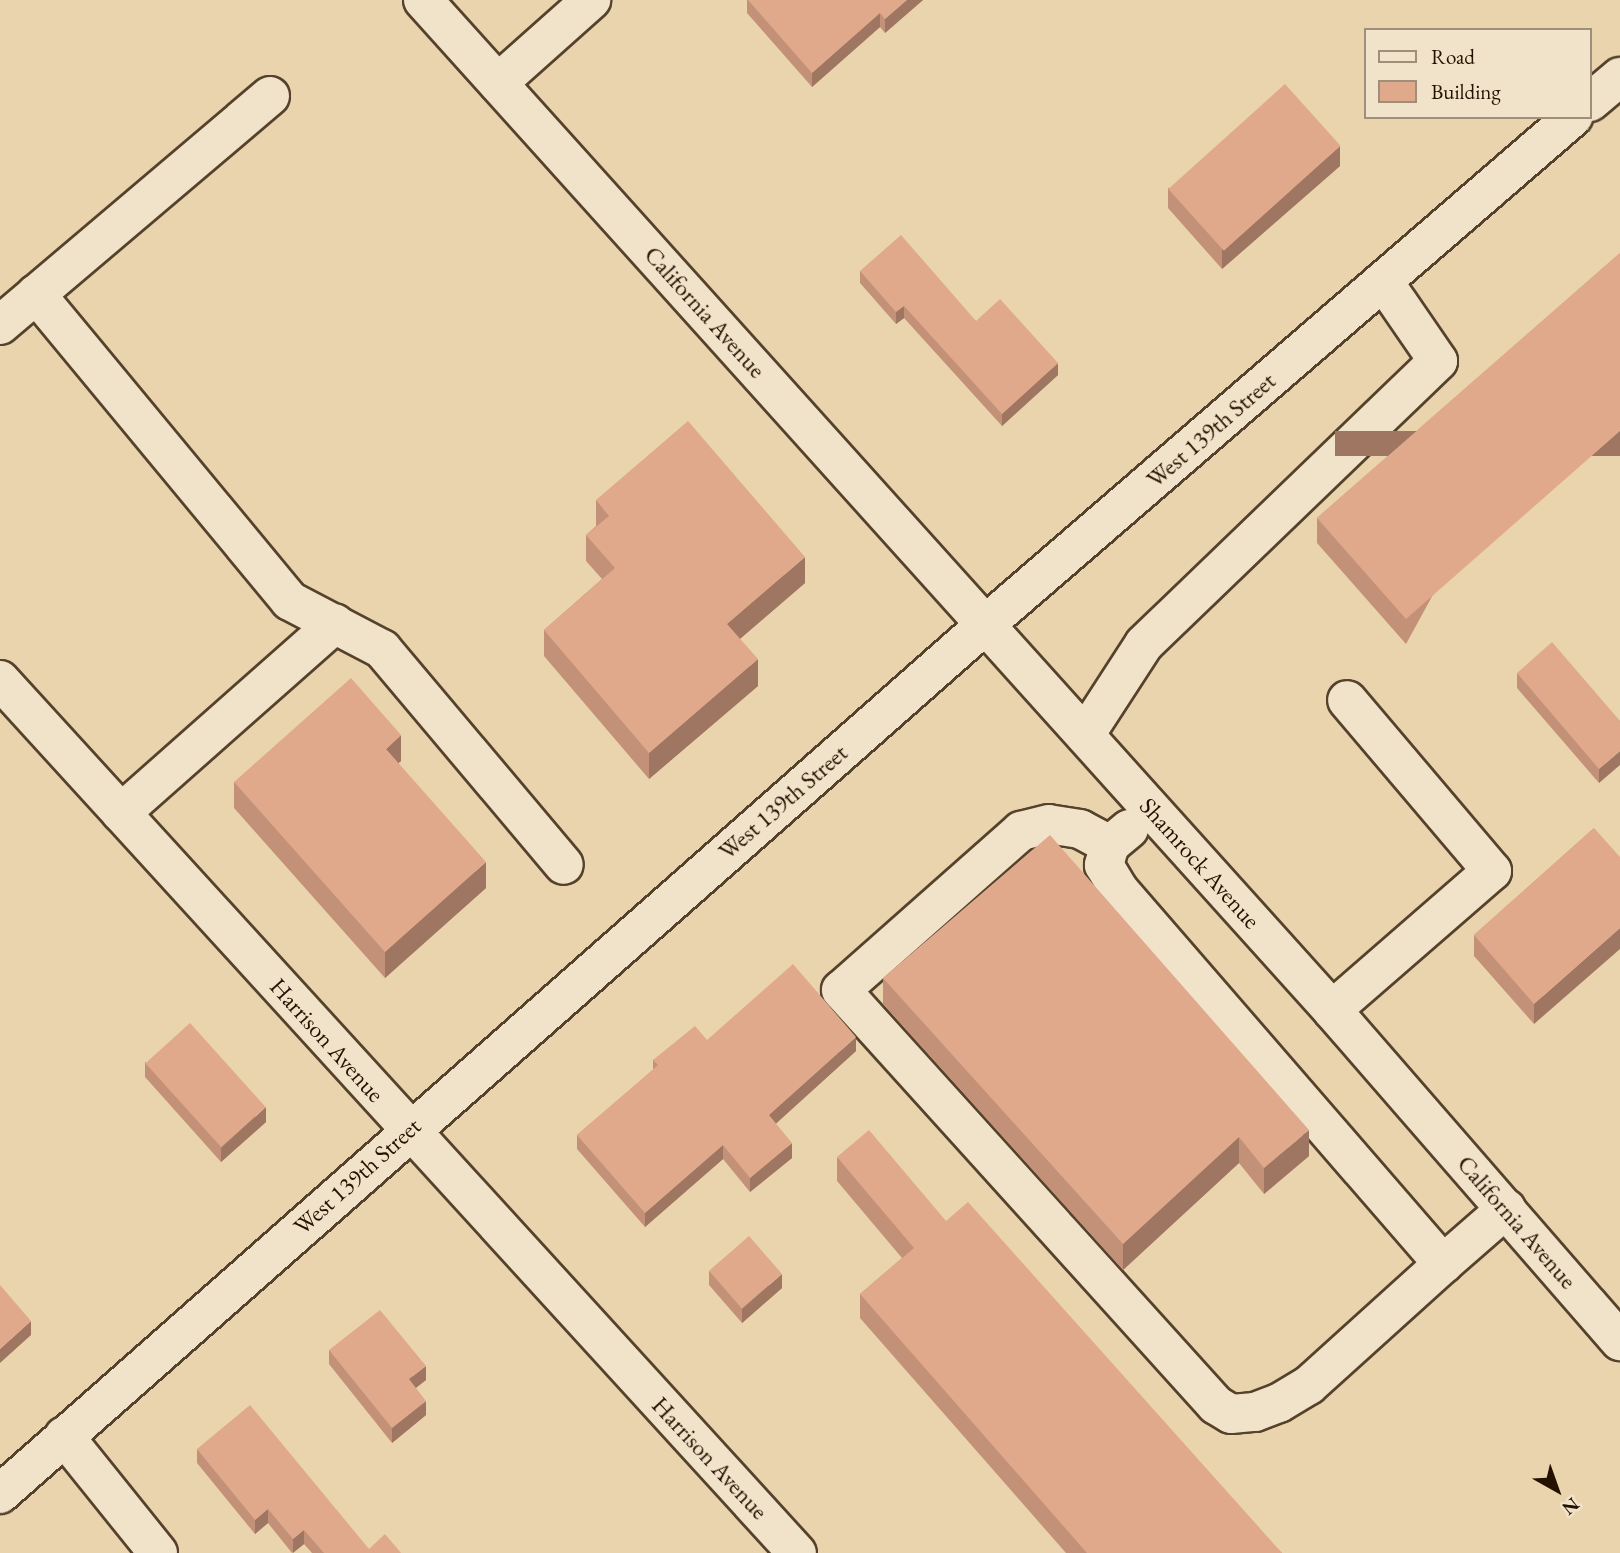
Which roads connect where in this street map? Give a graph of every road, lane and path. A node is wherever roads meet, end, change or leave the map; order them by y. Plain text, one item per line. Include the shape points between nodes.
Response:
1 (423, 0) edge
2 (591, 0) edge
3 (1620, 77) edge
4 (498, 83) junction
5 (270, 96) dead end
6 (1592, 100) edge
7 (1571, 119) edge
8 (1383, 281) junction
9 (36, 294) junction
10 (0, 325) edge
11 (335, 624) junction
12 (986, 624) junction
13 (0, 680) edge
14 (1347, 700) dead end
15 (1086, 734) junction
16 (1152, 809) junction
17 (121, 813) junction
18 (1110, 845) junction
19 (564, 865) dead end
20 (1332, 1010) junction
21 (1413, 1102) joint
22 (410, 1130) junction
23 (1506, 1209) junction
24 (1443, 1264) junction
25 (1620, 1341) edge
26 (64, 1436) junction
27 (6, 1477) edge
28 (158, 1553) edge
29 (797, 1553) edge

1 - 4 street, California Avenue
2 - 4 street
3 - 6 street
4 - 12 street, California Avenue
5 - 9 street
7 - 8 street, West 139th Street
8 - 12 street, West 139th Street
8 - 15 street via 1438,361 1144,645
9 - 10 street
9 - 11 street via 290,601
11 - 17 street
11 - 19 street via 382,649
12 - 15 street, Shamrock Avenue
12 - 22 street, West 139th Street
13 - 17 street, Harrison Avenue
14 - 20 street via 1492,871
15 - 16 street, Shamrock Avenue
16 - 18 street
16 - 20 street, Shamrock Avenue
17 - 22 street, Harrison Avenue
18 - 24 street via 1104,864 1119,890
18 - 24 street via 1080,829 1049,824 1021,831 841,989 1216,1405 1231,1414 1255,1412 1309,1385
20 - 21 street, Shamrock Avenue
21 - 23 street, California Avenue
22 - 26 street, West 139th Street
22 - 29 street, Harrison Avenue
23 - 24 street
23 - 25 street, California Avenue
26 - 27 street, West 139th Street
26 - 28 street

